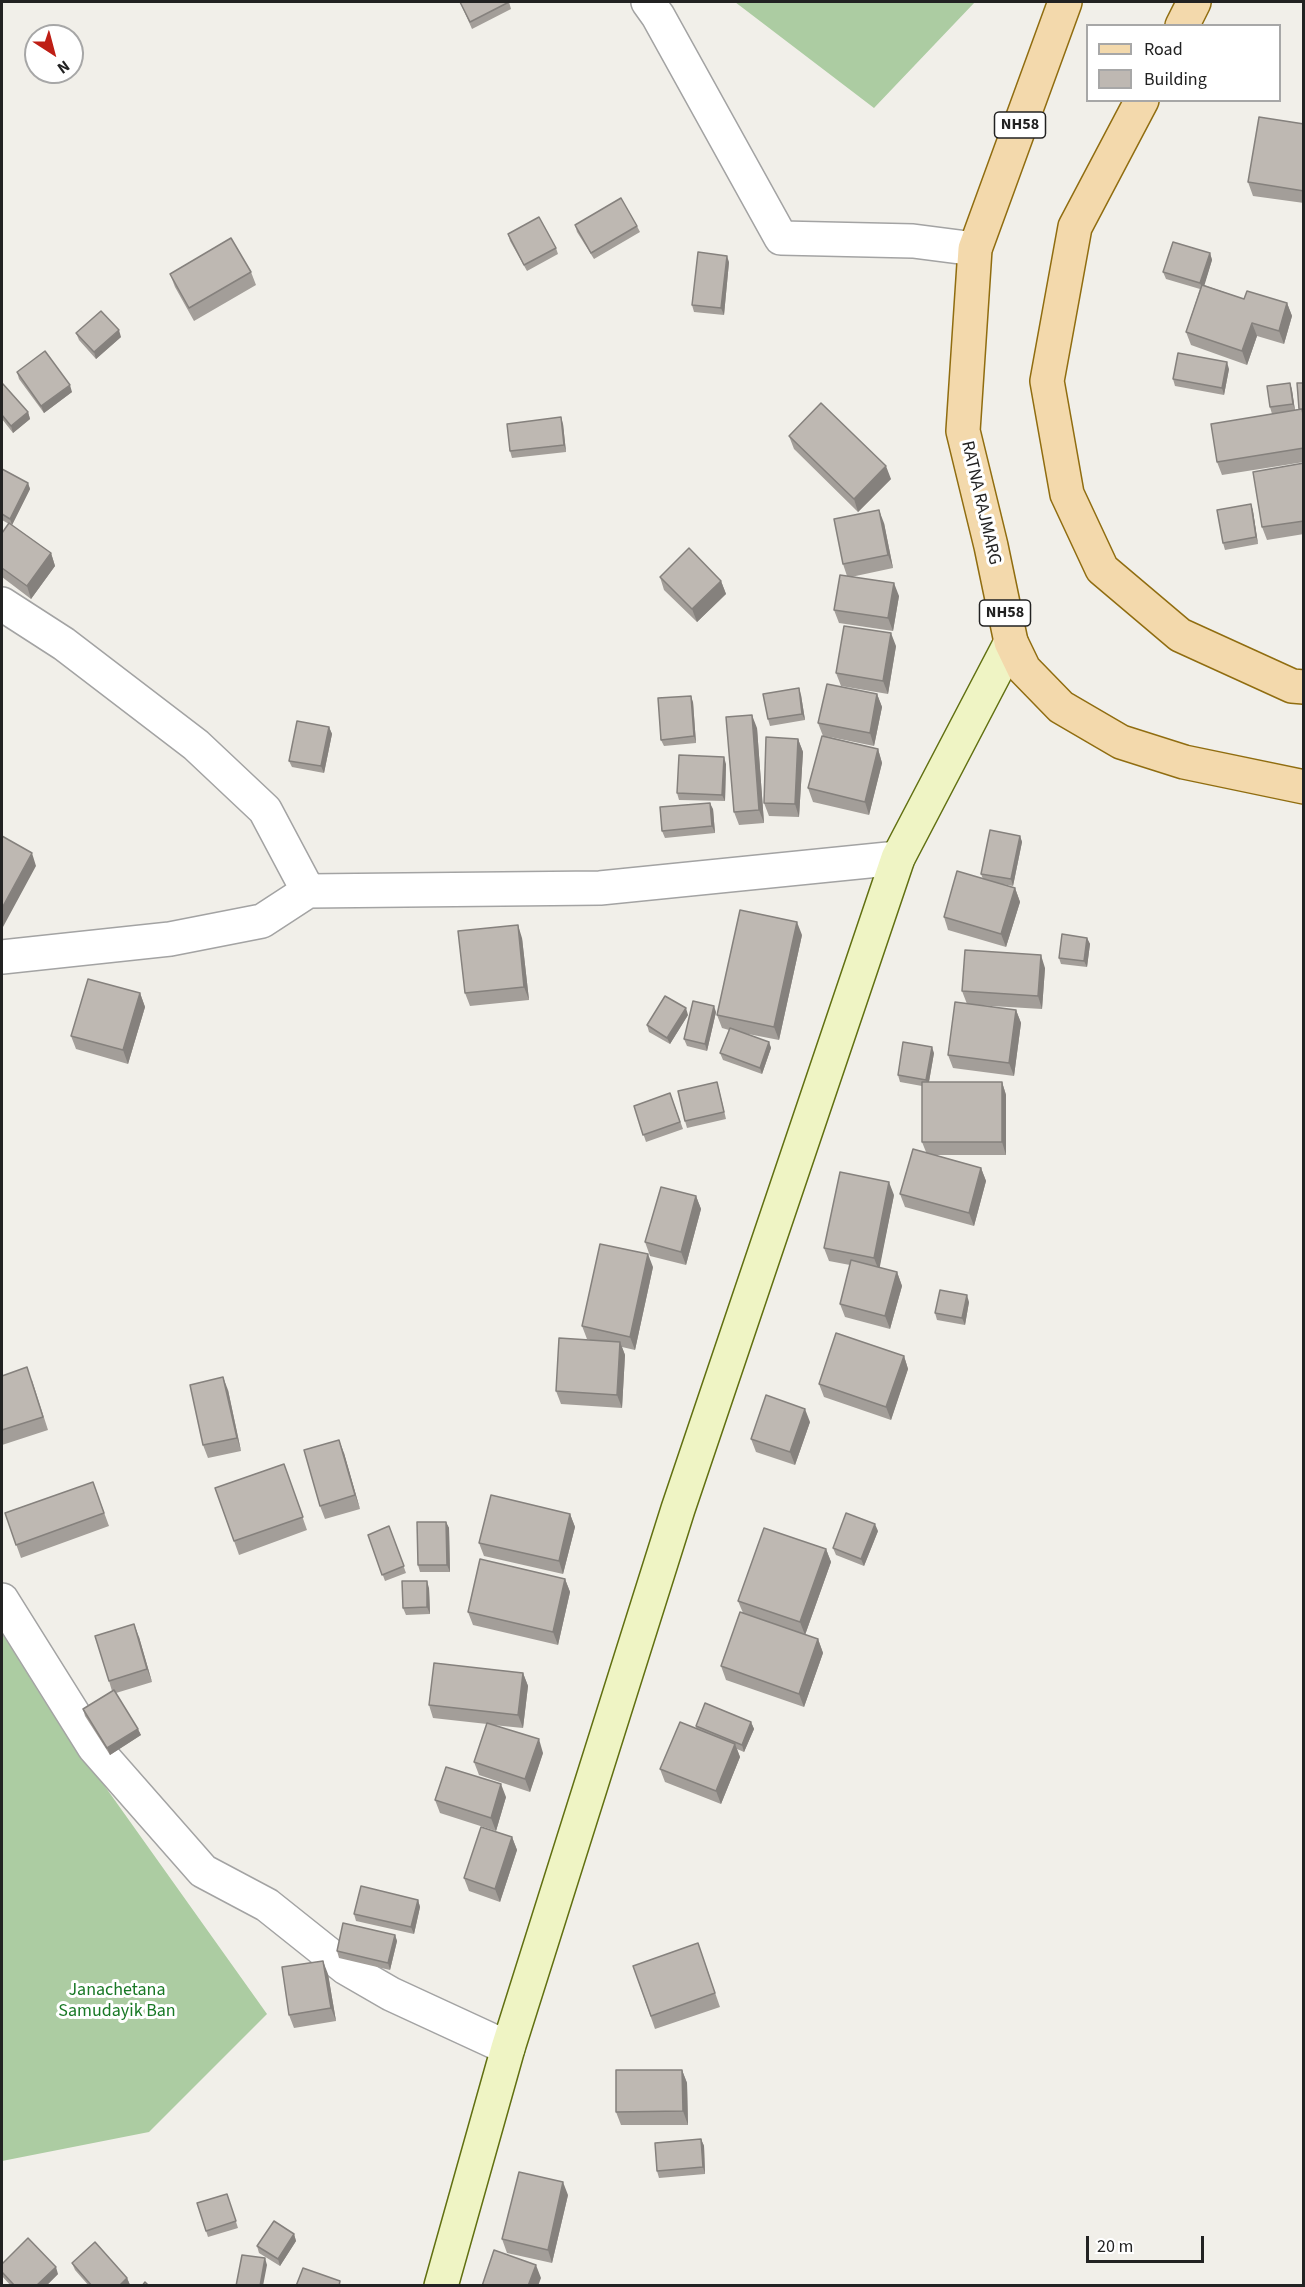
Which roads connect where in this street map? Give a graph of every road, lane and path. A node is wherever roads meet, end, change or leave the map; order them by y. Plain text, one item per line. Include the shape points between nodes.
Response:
1 (648, 2) edge
2 (1065, 2) edge
3 (1194, 2) edge
4 (1183, 24) edge
5 (1141, 102) edge
6 (975, 249) junction
7 (2, 604) edge
8 (1011, 642) junction
9 (1304, 687) edge
10 (1304, 787) edge
11 (898, 858) junction
12 (308, 891) junction
13 (2, 957) edge
14 (2, 1600) edge
15 (508, 2048) junction
16 (441, 2286) edge

1 - 6 street via 781,238 913,241
2 - 6 main road, RATNA RAJMARG / NH58
3 - 4 main road
5 - 9 main road via 1075,227 1047,381 1067,494 1102,569 1180,635 1292,686
6 - 8 main road, RATNA RAJMARG / NH58 via 963,431
7 - 12 street via 64,644 196,745 265,810
8 - 10 main road, RATNA RAJMARG / NH58 via 1024,669 1061,707 1121,742 1184,762
8 - 11 street
11 - 12 street via 600,888
11 - 15 street via 678,1509
12 - 13 street via 262,921 170,939
14 - 15 street via 94,1747 203,1871 267,1905 346,1968 391,1994
15 - 16 street

